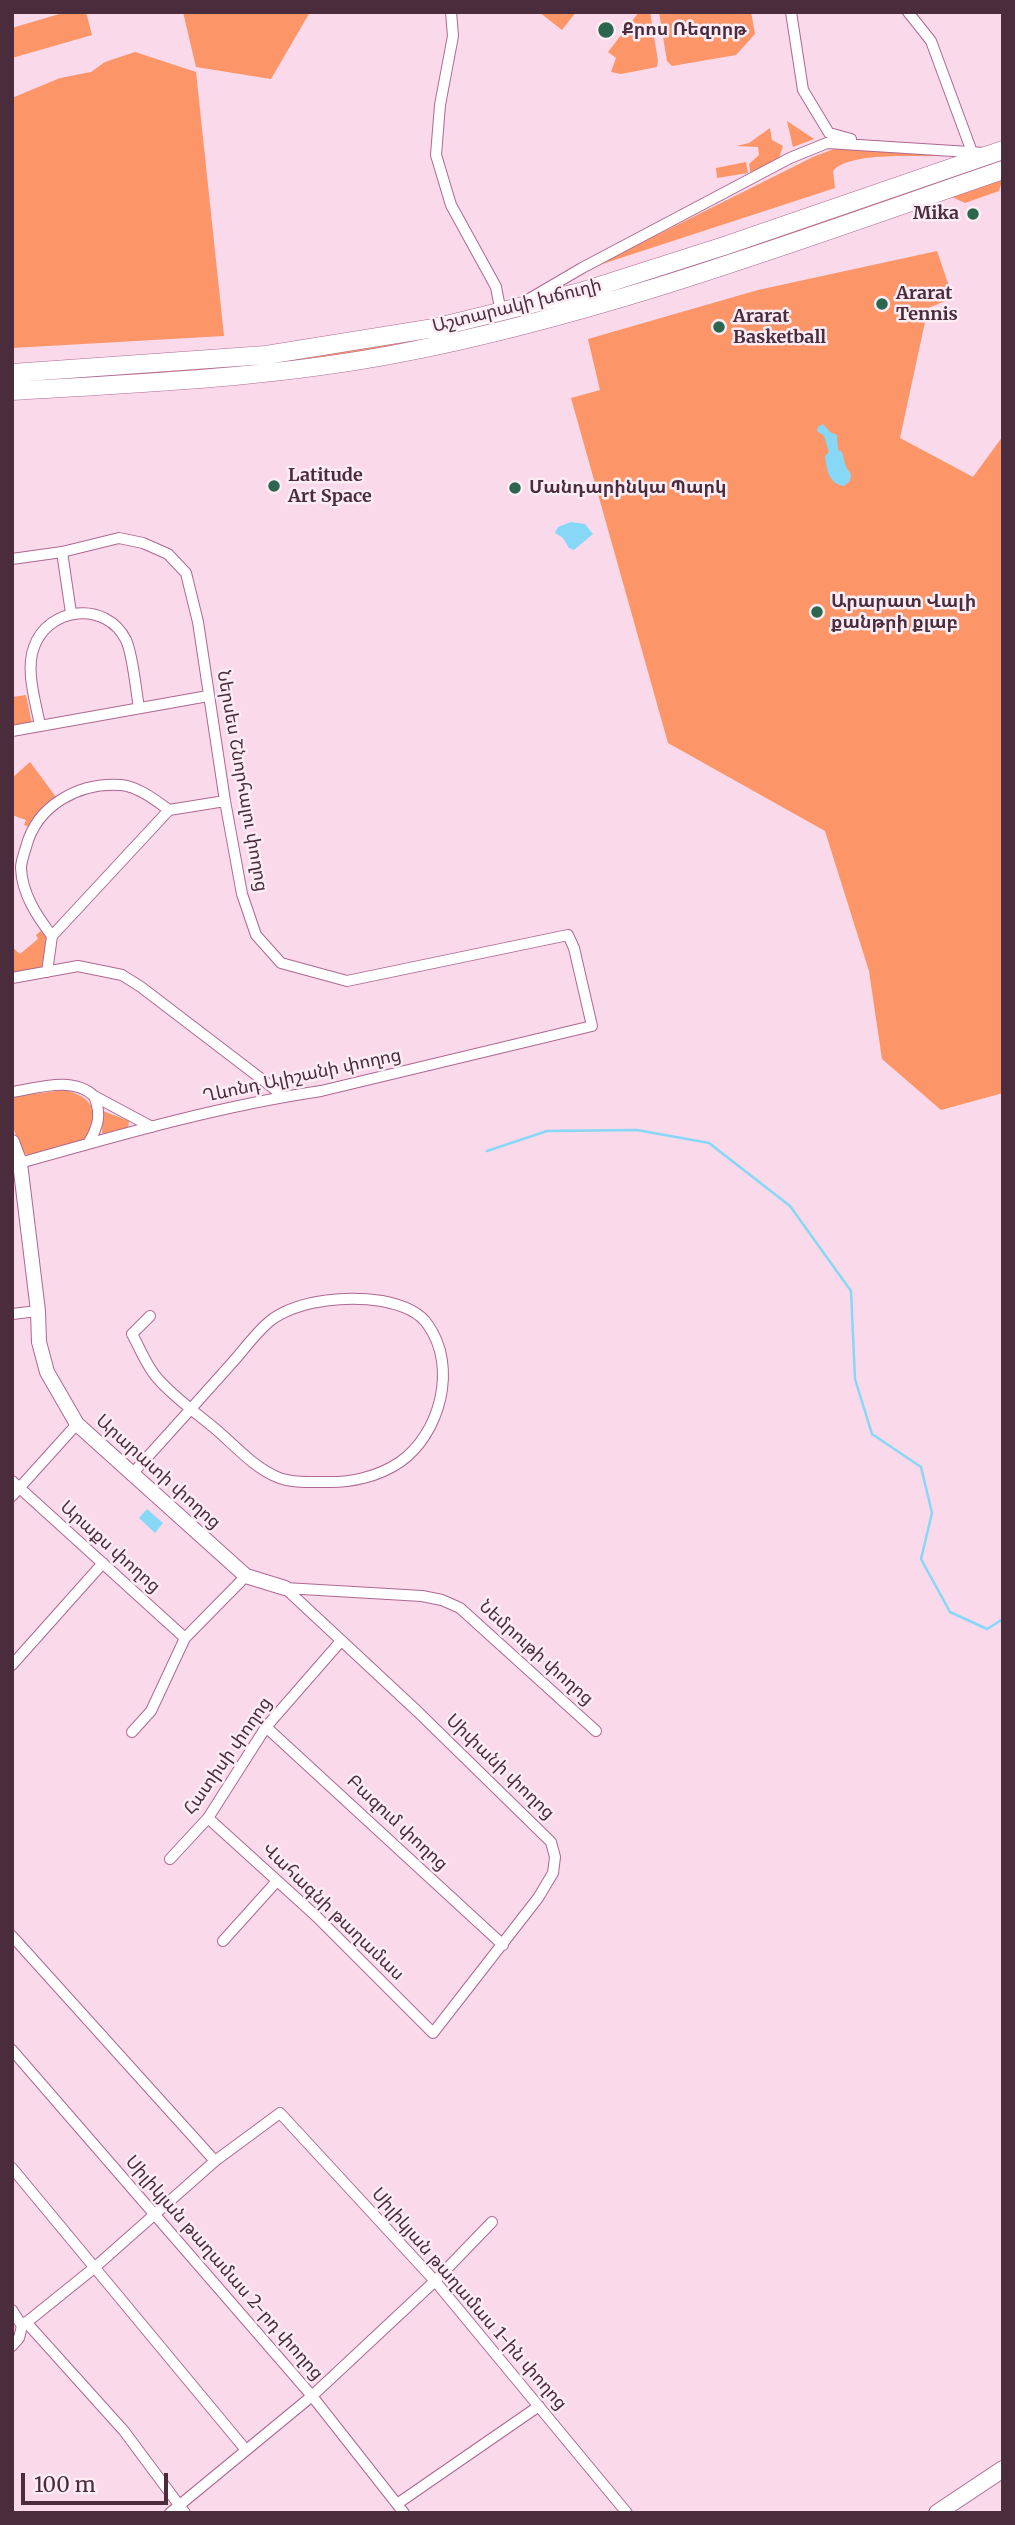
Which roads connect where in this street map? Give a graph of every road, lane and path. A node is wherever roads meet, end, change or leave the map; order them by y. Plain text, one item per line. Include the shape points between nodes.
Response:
1 (451, 12) edge
2 (791, 12) edge
3 (908, 12) edge
4 (870, 145) junction
5 (972, 152) junction
6 (1000, 158) edge
7 (510, 310) junction
8 (99, 368) junction
9 (12, 373) edge
10 (101, 386) junction
11 (12, 391) edge
12 (62, 552) junction
13 (12, 559) edge
14 (71, 613) junction
15 (208, 696) junction
16 (139, 708) junction
17 (40, 726) junction
18 (12, 731) edge
19 (225, 801) junction
20 (169, 810) junction
21 (52, 936) junction
22 (47, 972) junction
23 (12, 978) edge
24 (592, 1026) joint
25 (12, 1092) edge
26 (94, 1097) junction
27 (285, 1097) junction
28 (152, 1127) junction
29 (12, 1142) edge
30 (88, 1144) junction
31 (20, 1163) junction
32 (38, 1311) junction
33 (12, 1314) edge
34 (150, 1316) dead end
35 (192, 1408) junction
36 (77, 1424) junction
37 (131, 1475) junction
38 (15, 1488) edge
39 (103, 1563) junction
40 (246, 1576) junction
41 (285, 1588) junction
42 (185, 1638) junction
43 (341, 1641) junction
44 (12, 1665) edge
45 (266, 1727) junction
46 (596, 1731) dead end
47 (132, 1732) dead end
48 (208, 1818) junction
49 (170, 1859) dead end
50 (277, 1881) junction
51 (12, 1936) edge
52 (223, 1941) dead end
53 (503, 1945) junction
54 (433, 2033) joint
55 (12, 2050) edge
56 (215, 2161) junction
57 (12, 2168) edge
58 (153, 2215) junction
59 (492, 2222) dead end
60 (94, 2268) junction
61 (435, 2281) junction
62 (12, 2310) edge
63 (24, 2324) junction
64 (12, 2346) edge
65 (312, 2396) junction
66 (539, 2406) junction
67 (246, 2450) junction
68 (1003, 2469) edge
69 (400, 2508) edge
70 (182, 2509) edge
71 (170, 2513) edge
72 (627, 2513) edge
73 (937, 2513) edge

1 - 7 street via 453,36 436,155 451,205
2 - 4 street via 803,90 821,123 829,133
3 - 5 street via 931,41
4 - 5 street
4 - 7 street via 827,143 790,158
5 - 6 street
6 - 7 highway, Աշտարակի խճուղի via 580,292
6 - 10 highway, Աշտարակի խճուղի via 730,264 508,330 308,368
7 - 8 highway, Աշտարակի խճուղի via 383,337 266,355
8 - 9 highway, Աշտարակի խճուղի
8 - 10 highway
10 - 11 highway, Աշտարակի խճուղի
12 - 13 street, Ներսես Շնորհալու փողոց
12 - 14 street
12 - 15 street, Ներսես Շնորհալու փողոց via 119,538 168,554 186,573
14 - 16 street via 104,618 117,628 126,641
14 - 17 street via 42,630 34,646 30,662
15 - 16 street
15 - 19 street, Ներսես Շնորհալու փողոց
16 - 17 street
17 - 18 street
19 - 20 street
19 - 24 street, Ներսես Շնորհալու փողոց via 242,894 256,935 281,963 347,981 568,935
20 - 21 street
20 - 21 street via 124,785 93,786 66,795 43,815 29,838 21,866 26,893
21 - 22 street
22 - 23 street
22 - 27 street via 78,966 122,975
24 - 27 street, Ղևոնդ Ալիշանի փողոց
25 - 26 street via 61,1085 86,1089
26 - 28 street
26 - 30 street via 100,1118
27 - 28 street, Ղևոնդ Ալիշանի փողոց
28 - 30 street, Ղևոնդ Ալիշանի փողոց
29 - 31 street, Արարատի փողոց
30 - 31 street, Ղևոնդ Ալիշանի փողոց
31 - 32 street, Արարատի փողոց
32 - 33 street
32 - 36 street, Արարատի փողոց via 39,1342 47,1372
34 - 35 street via 132,1334 157,1378
35 - 35 street via 271,1320 320,1302 380,1301 408,1309 428,1324 443,1369 439,1404 418,1446 391,1468 349,1481 278,1478
35 - 37 street
36 - 37 street, Արարատի փողոց
36 - 38 street
37 - 40 street, Արարատի փողոց
38 - 39 street, Արաքս փողոց
39 - 42 street, Արաքս փողոց
39 - 44 street
40 - 41 street, Արարատի փողոց
40 - 42 street
41 - 43 street, Սիփանի փողոց
41 - 46 street, Նեմրութի փողոց via 422,1596 460,1608
42 - 47 street via 151,1711
43 - 45 street, Հատիսի փողոց
43 - 53 street, Սիփանի փողոց via 551,1842 555,1857 552,1873
45 - 48 street, Հատիսի փողոց
45 - 53 street, Բազում փողոց
48 - 49 street, Հատիսի փողոց
48 - 50 street, Վահագնի թաղամաս
50 - 52 street
50 - 54 street, Վահագնի թաղամաս
51 - 56 street
53 - 54 street, Սիփանի փողոց
55 - 58 street, Սիլիկյան թաղամաս 2-րդ փողոց
56 - 58 street
56 - 61 street, Սիլիկյան թաղամաս 1-ին փողոց via 280,2113
57 - 60 street
58 - 60 street
58 - 65 street, Սիլիկյան թաղամաս 2-րդ փողոց
59 - 61 street
60 - 63 street
60 - 67 street
61 - 65 street
61 - 66 street, Սիլիկյան թաղամաս 1-ին փողոց
62 - 63 street
63 - 64 street
63 - 70 street via 124,2431
65 - 67 street
65 - 69 street, Սիլիկյան թաղամաս 2-րդ փողոց
66 - 69 street
66 - 72 street, Սիլիկյան թաղամաս 1-ին փողոց
67 - 70 street
68 - 73 main road
70 - 71 street

